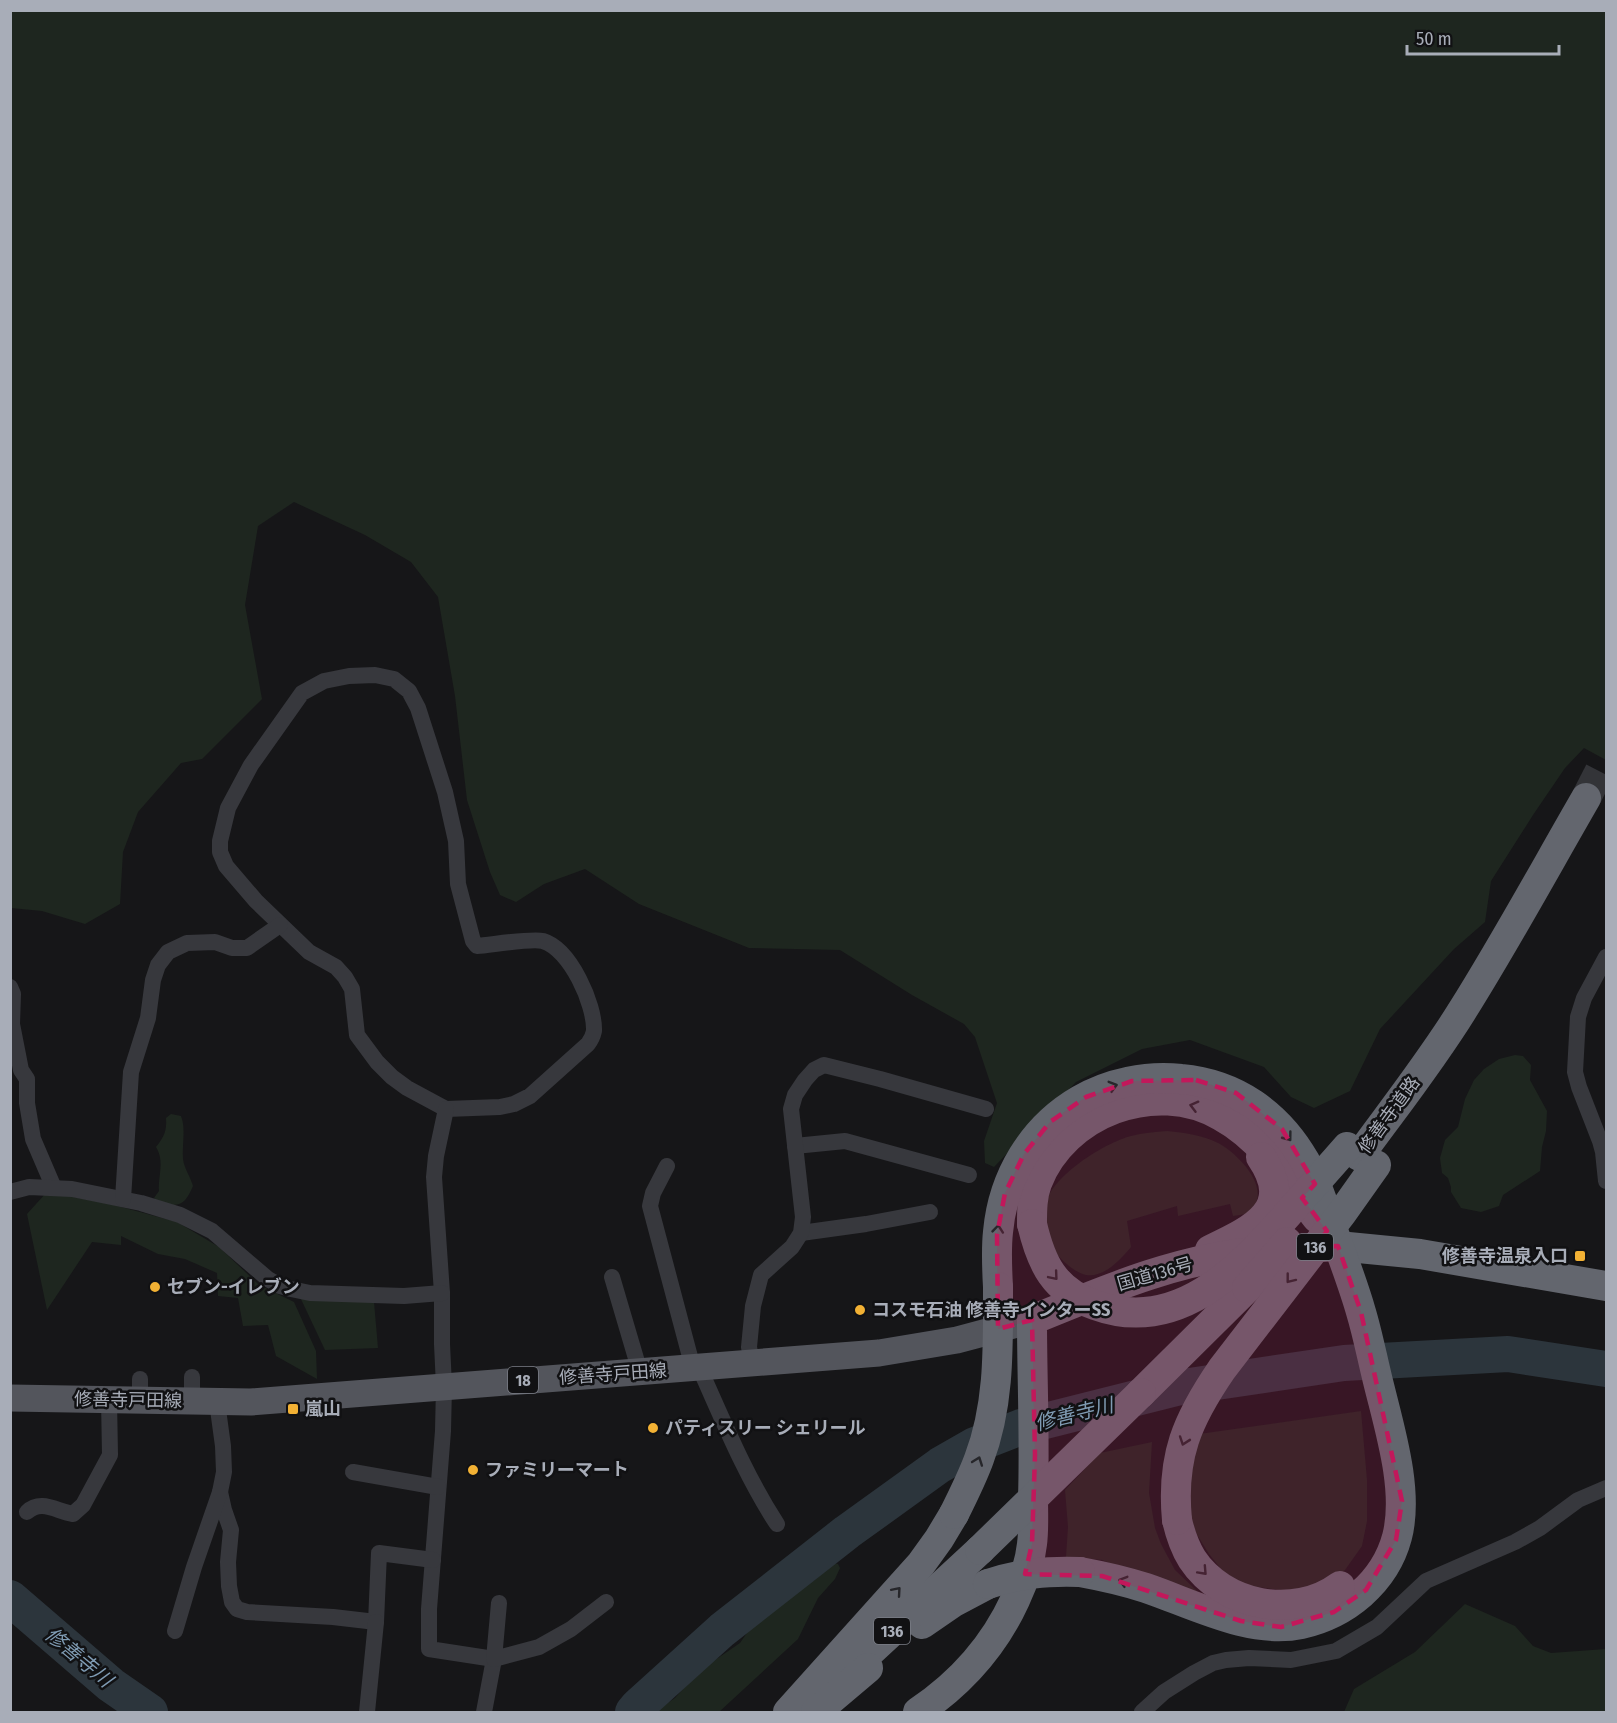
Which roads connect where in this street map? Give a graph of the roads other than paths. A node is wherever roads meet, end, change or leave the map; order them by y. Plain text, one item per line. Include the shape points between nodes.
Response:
1 (1586, 798) tunnel mouth
2 (1542, 873) junction
3 (280, 925) junction
4 (1606, 957) edge
5 (10, 987) edge
6 (446, 1109) junction
7 (986, 1109) dead end
8 (1601, 1127) edge
9 (1239, 1128) junction
10 (795, 1146) junction
11 (1361, 1156) junction
12 (667, 1166) dead end
13 (969, 1174) dead end
14 (1606, 1181) edge
15 (54, 1188) junction
16 (10, 1192) edge
17 (123, 1199) junction
18 (930, 1212) dead end
19 (801, 1233) junction
20 (1338, 1246) junction
21 (1181, 1264) junction
22 (612, 1277) dead end
23 (1606, 1286) edge
24 (442, 1293) junction
25 (1032, 1320) junction
26 (752, 1363) junction
27 (696, 1368) junction
28 (640, 1372) junction
29 (444, 1386) junction
30 (201, 1393) junction
31 (10, 1398) edge
32 (1376, 1399) junction
33 (109, 1400) junction
34 (353, 1472) dead end
35 (438, 1487) junction
36 (1606, 1488) edge
37 (220, 1492) junction
38 (27, 1512) dead end
39 (777, 1524) dead end
40 (433, 1560) junction
41 (606, 1602) dead end
42 (500, 1603) dead end
43 (376, 1622) junction
44 (175, 1631) dead end
45 (494, 1659) junction
46 (367, 1713) edge
47 (484, 1713) edge
48 (788, 1713) edge
49 (805, 1713) edge
50 (816, 1713) edge
51 (918, 1713) edge
52 (1142, 1713) edge

1 - 2 highway, 修善寺道路 / 136
2 - 11 highway, 修善寺道路 / 136 via 1461,1013
2 - 11 highway via 1443,1023 1384,1102
3 - 6 street via 345,977 352,989 357,1035 377,1062 407,1088
3 - 6 street via 226,866 220,841 228,808 251,765 302,693 324,681 349,676 394,679 409,691 418,708 445,792 456,841 458,884 473,941 477,946 540,940 553,946 583,987 593,1018 594,1034 588,1044 530,1096 500,1107
3 - 17 street via 247,948 187,942 168,952 158,964 148,1018 131,1072
4 - 8 street via 1578,1017 1575,1072
5 - 15 street via 12,1024 21,1070 27,1079 33,1138
6 - 24 street via 434,1177
7 - 10 street via 824,1065 814,1070 795,1095 791,1109
8 - 14 street
9 -> 11 highway, bridge via 1197,1106 1152,1100 1111,1110 1075,1131 1048,1163 1032,1204 1037,1245 1056,1279 1086,1302 1105,1309 1143,1312 1185,1302 1225,1277
9 - 20 highway via 1274,1161
9 - 21 highway via 1266,1164 1273,1179 1274,1200 1252,1228
10 - 13 street via 845,1141
10 - 19 street via 803,1217
11 -> 32 highway, bridge via 1206,1392 1179,1456 1175,1478 1177,1520 1192,1560 1213,1582 1236,1597 1254,1602 1293,1604 1331,1593 1361,1566 1380,1521 1384,1488
11 - 49 highway, 修善寺道路 / 136, bridge via 1200,1337
12 - 27 street via 650,1206
15 - 16 street via 29,1187
15 - 17 street
17 - 24 street via 180,1215 212,1231 280,1286 310,1293 352,1295
18 - 19 street
19 - 26 street via 792,1247 761,1275 753,1306 749,1347
20 - 21 highway, 国道136号 / 136 via 1253,1252
20 - 23 highway, 国道136号 / 136 via 1420,1254
20 - 32 highway
48 -> 20 highway, bridge via 921,1564 954,1514 980,1456 994,1399 997,1235 1005,1193 1013,1172 1036,1137 1066,1108 1105,1088 1132,1081 1196,1080 1236,1093 1282,1129 1306,1164
21 - 25 highway, 国道136号 / 136
22 - 28 street
24 - 29 street
25 - 26 main road, 修善寺戸田線 / 18 via 957,1340 879,1353
25 - 51 highway via 1032,1544 1020,1588 982,1656
26 - 27 main road, 修善寺戸田線 / 18
27 - 28 main road, 修善寺戸田線 / 18
27 - 39 street
28 - 29 main road, 修善寺戸田線 / 18
29 - 30 main road, 修善寺戸田線 / 18 via 251,1402
29 - 35 street
30 - 33 main road, 修善寺戸田線 / 18 via 140,1389
30 - 37 street via 223,1446
31 - 33 main road, 修善寺戸田線 / 18
32 -> 50 highway, bridge via 1399,1477 1401,1521 1389,1558 1366,1590 1351,1603 1300,1624 1281,1627 1219,1615 1124,1581 1080,1572 1012,1576 954,1602 916,1628
33 - 38 street via 110,1455 83,1505 73,1514 43,1505
34 - 35 street
35 - 40 street
36 - 52 street via 1578,1500 1515,1542 1426,1581 1377,1627 1336,1651 1291,1660 1214,1663 1164,1692
37 - 43 street via 236,1544 229,1586 237,1609
37 - 44 street
40 - 43 street via 376,1552
40 - 45 street via 429,1649
41 - 45 street via 539,1647
42 - 45 street
43 - 46 street
45 - 47 street

